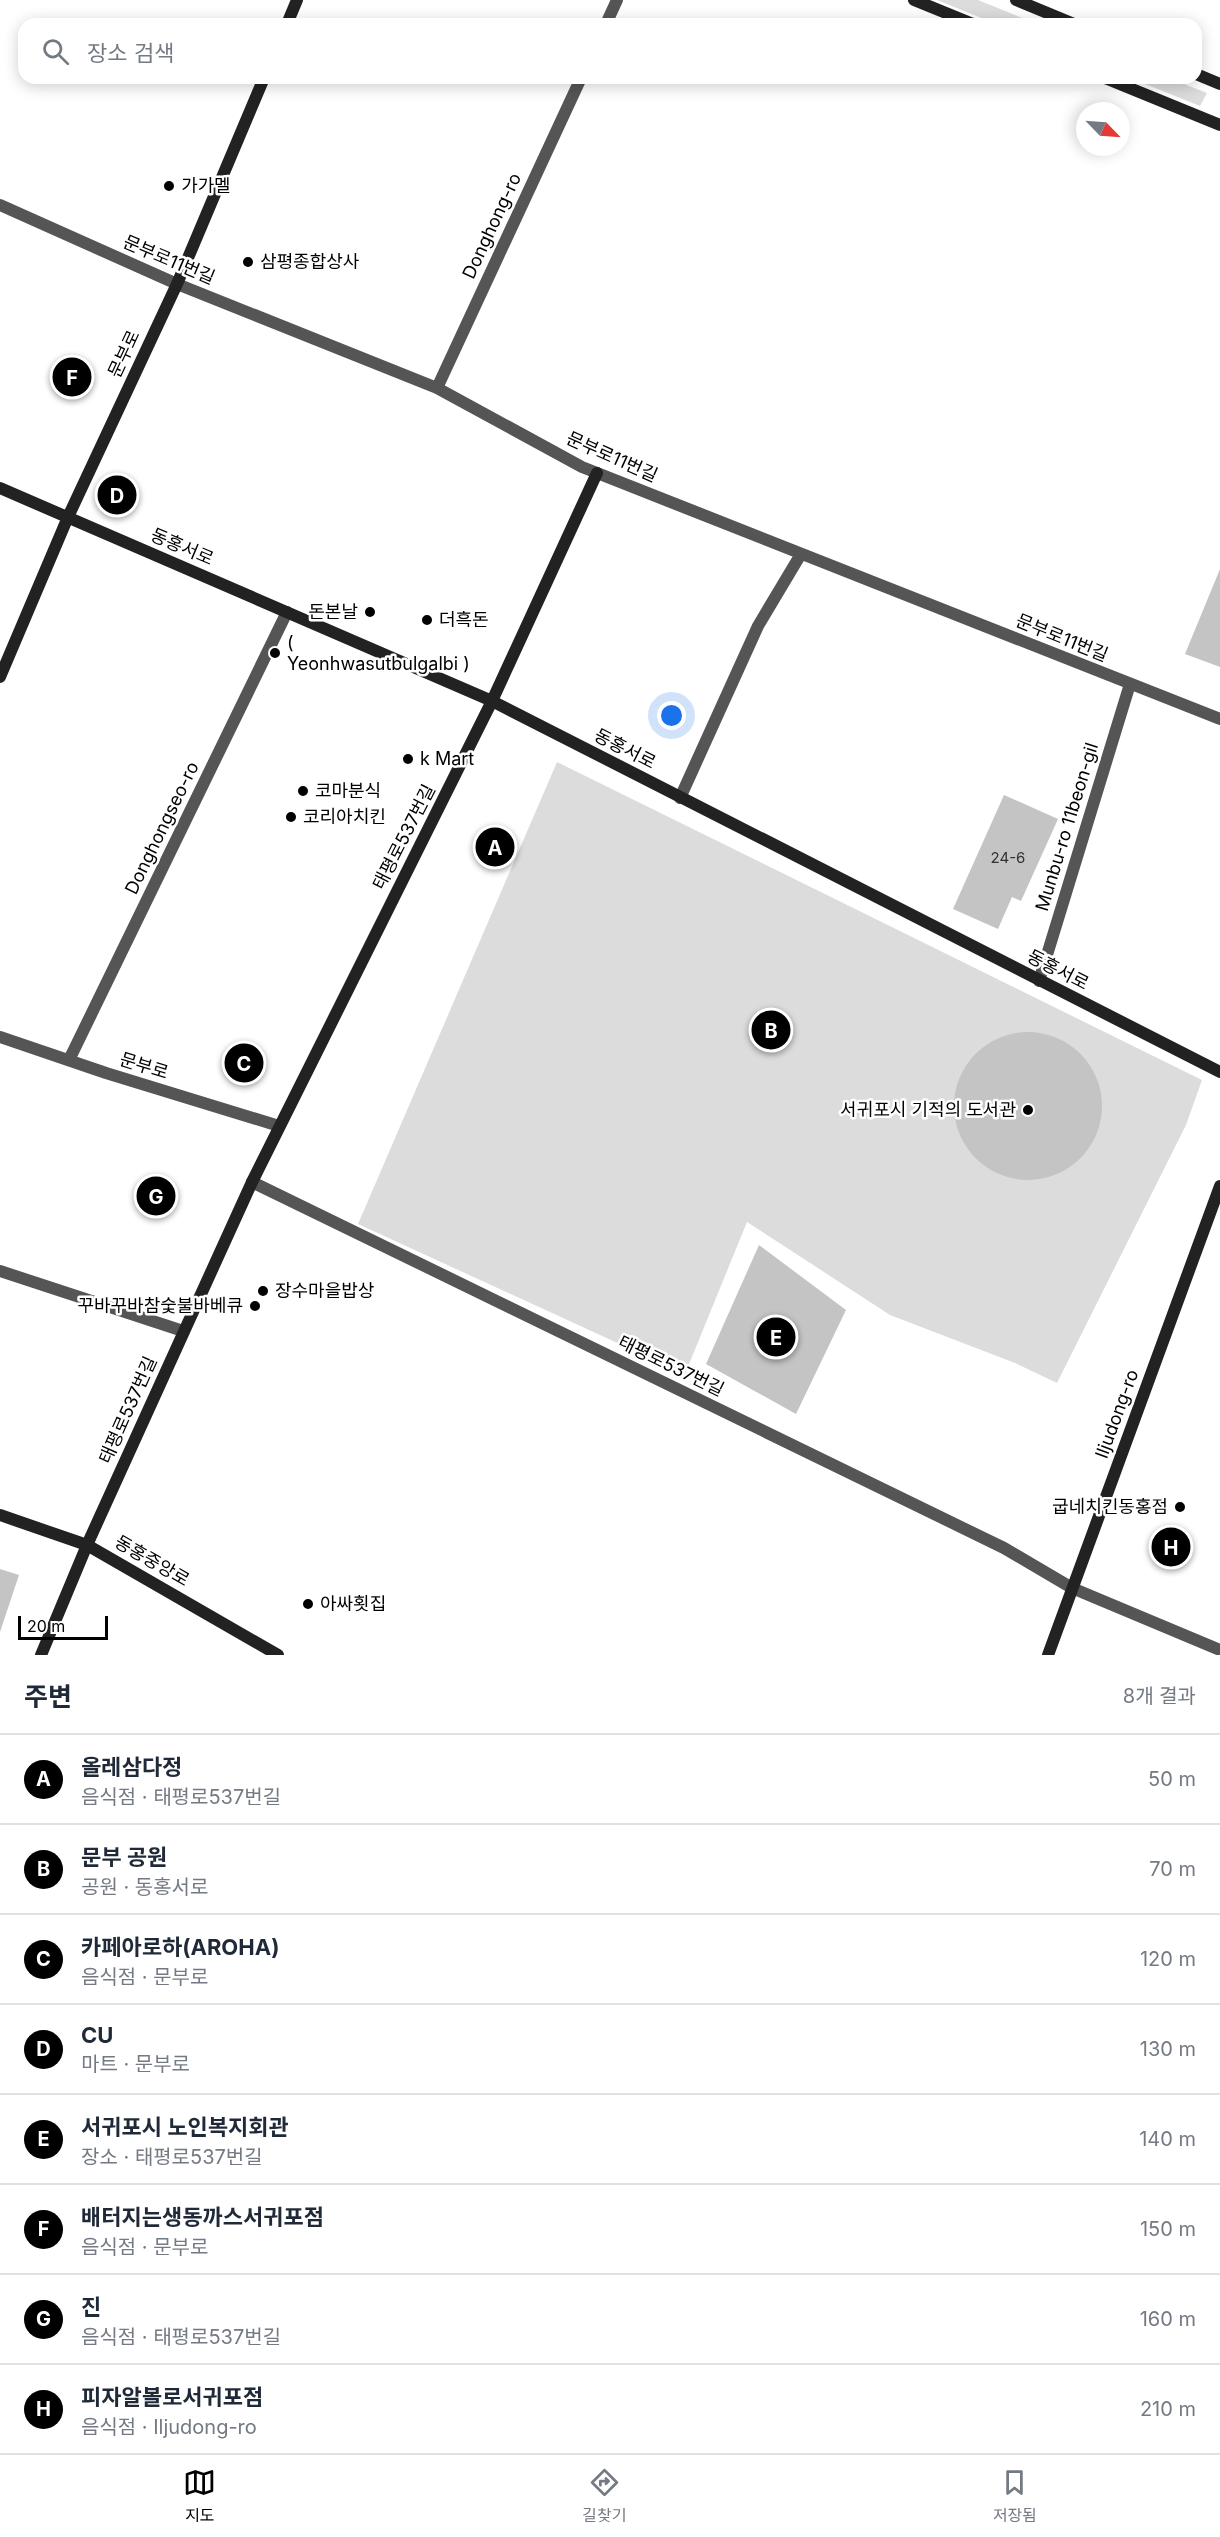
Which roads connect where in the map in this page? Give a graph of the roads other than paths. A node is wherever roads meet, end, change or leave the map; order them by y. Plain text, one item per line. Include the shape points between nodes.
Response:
1 (297, 0) edge
2 (617, 0) edge
3 (914, 0) edge
4 (1016, 0) edge
5 (290, 18) edge
6 (609, 18) edge
7 (958, 18) edge
8 (1060, 18) edge
9 (1202, 76) edge
10 (261, 84) edge
11 (578, 84) edge
12 (1120, 84) edge
13 (1220, 84) edge
14 (1220, 125) edge
15 (0, 205) edge
16 (177, 284) junction
17 (437, 388) junction
18 (597, 472) junction
19 (0, 488) edge
20 (68, 517) junction
21 (801, 554) junction
22 (287, 612) junction
23 (0, 677) edge
24 (1130, 684) junction
25 (492, 701) junction
26 (1220, 719) edge
27 (680, 798) junction
28 (1039, 981) junction
29 (0, 1037) edge
30 (69, 1060) junction
31 (1220, 1072) edge
32 (279, 1126) junction
33 (252, 1182) junction
34 (1220, 1186) edge
35 (0, 1271) edge
36 (183, 1331) junction
37 (0, 1515) edge
38 (87, 1545) junction
39 (1072, 1588) junction
40 (1220, 1650) edge
41 (41, 1655) edge
42 (278, 1655) edge
43 (1048, 1655) edge

1 - 5 street
2 - 6 street
3 - 7 street
4 - 8 street
9 - 13 street
10 - 16 street, 문부로
11 - 17 street, Donghong-ro
12 - 14 street
15 - 16 street, 문부로11번길
16 - 17 street, 문부로11번길
16 - 20 street, 문부로
17 - 18 street, 문부로11번길
18 - 21 street, 문부로11번길
18 - 25 street, 태평로537번길
19 - 20 street, 동홍서로
20 - 22 street, 동홍서로
20 - 23 street, 문부로
21 - 24 street, 문부로11번길
21 - 27 street via 758,626
22 - 25 street, 동홍서로
22 - 30 street, Donghongseo-ro
24 - 26 street, 문부로11번길
24 - 28 street, Munbu-ro 11beon-gil
25 - 27 street, 동홍서로
25 - 32 street, 태평로537번길
27 - 28 street, 동홍서로
28 - 31 street, 동홍서로
29 - 30 street, 문부로
30 - 32 street, 문부로
32 - 33 street, 태평로537번길
33 - 36 street, 태평로537번길
33 - 39 street, 태평로537번길 via 1004,1548
34 - 39 street, Iljudong-ro
35 - 36 street
36 - 38 street, 태평로537번길
37 - 38 street, 동홍중앙로
38 - 41 street, 태평로537번길
38 - 42 street, 동홍중앙로
39 - 40 street, 태평로537번길
39 - 43 street, Iljudong-ro

